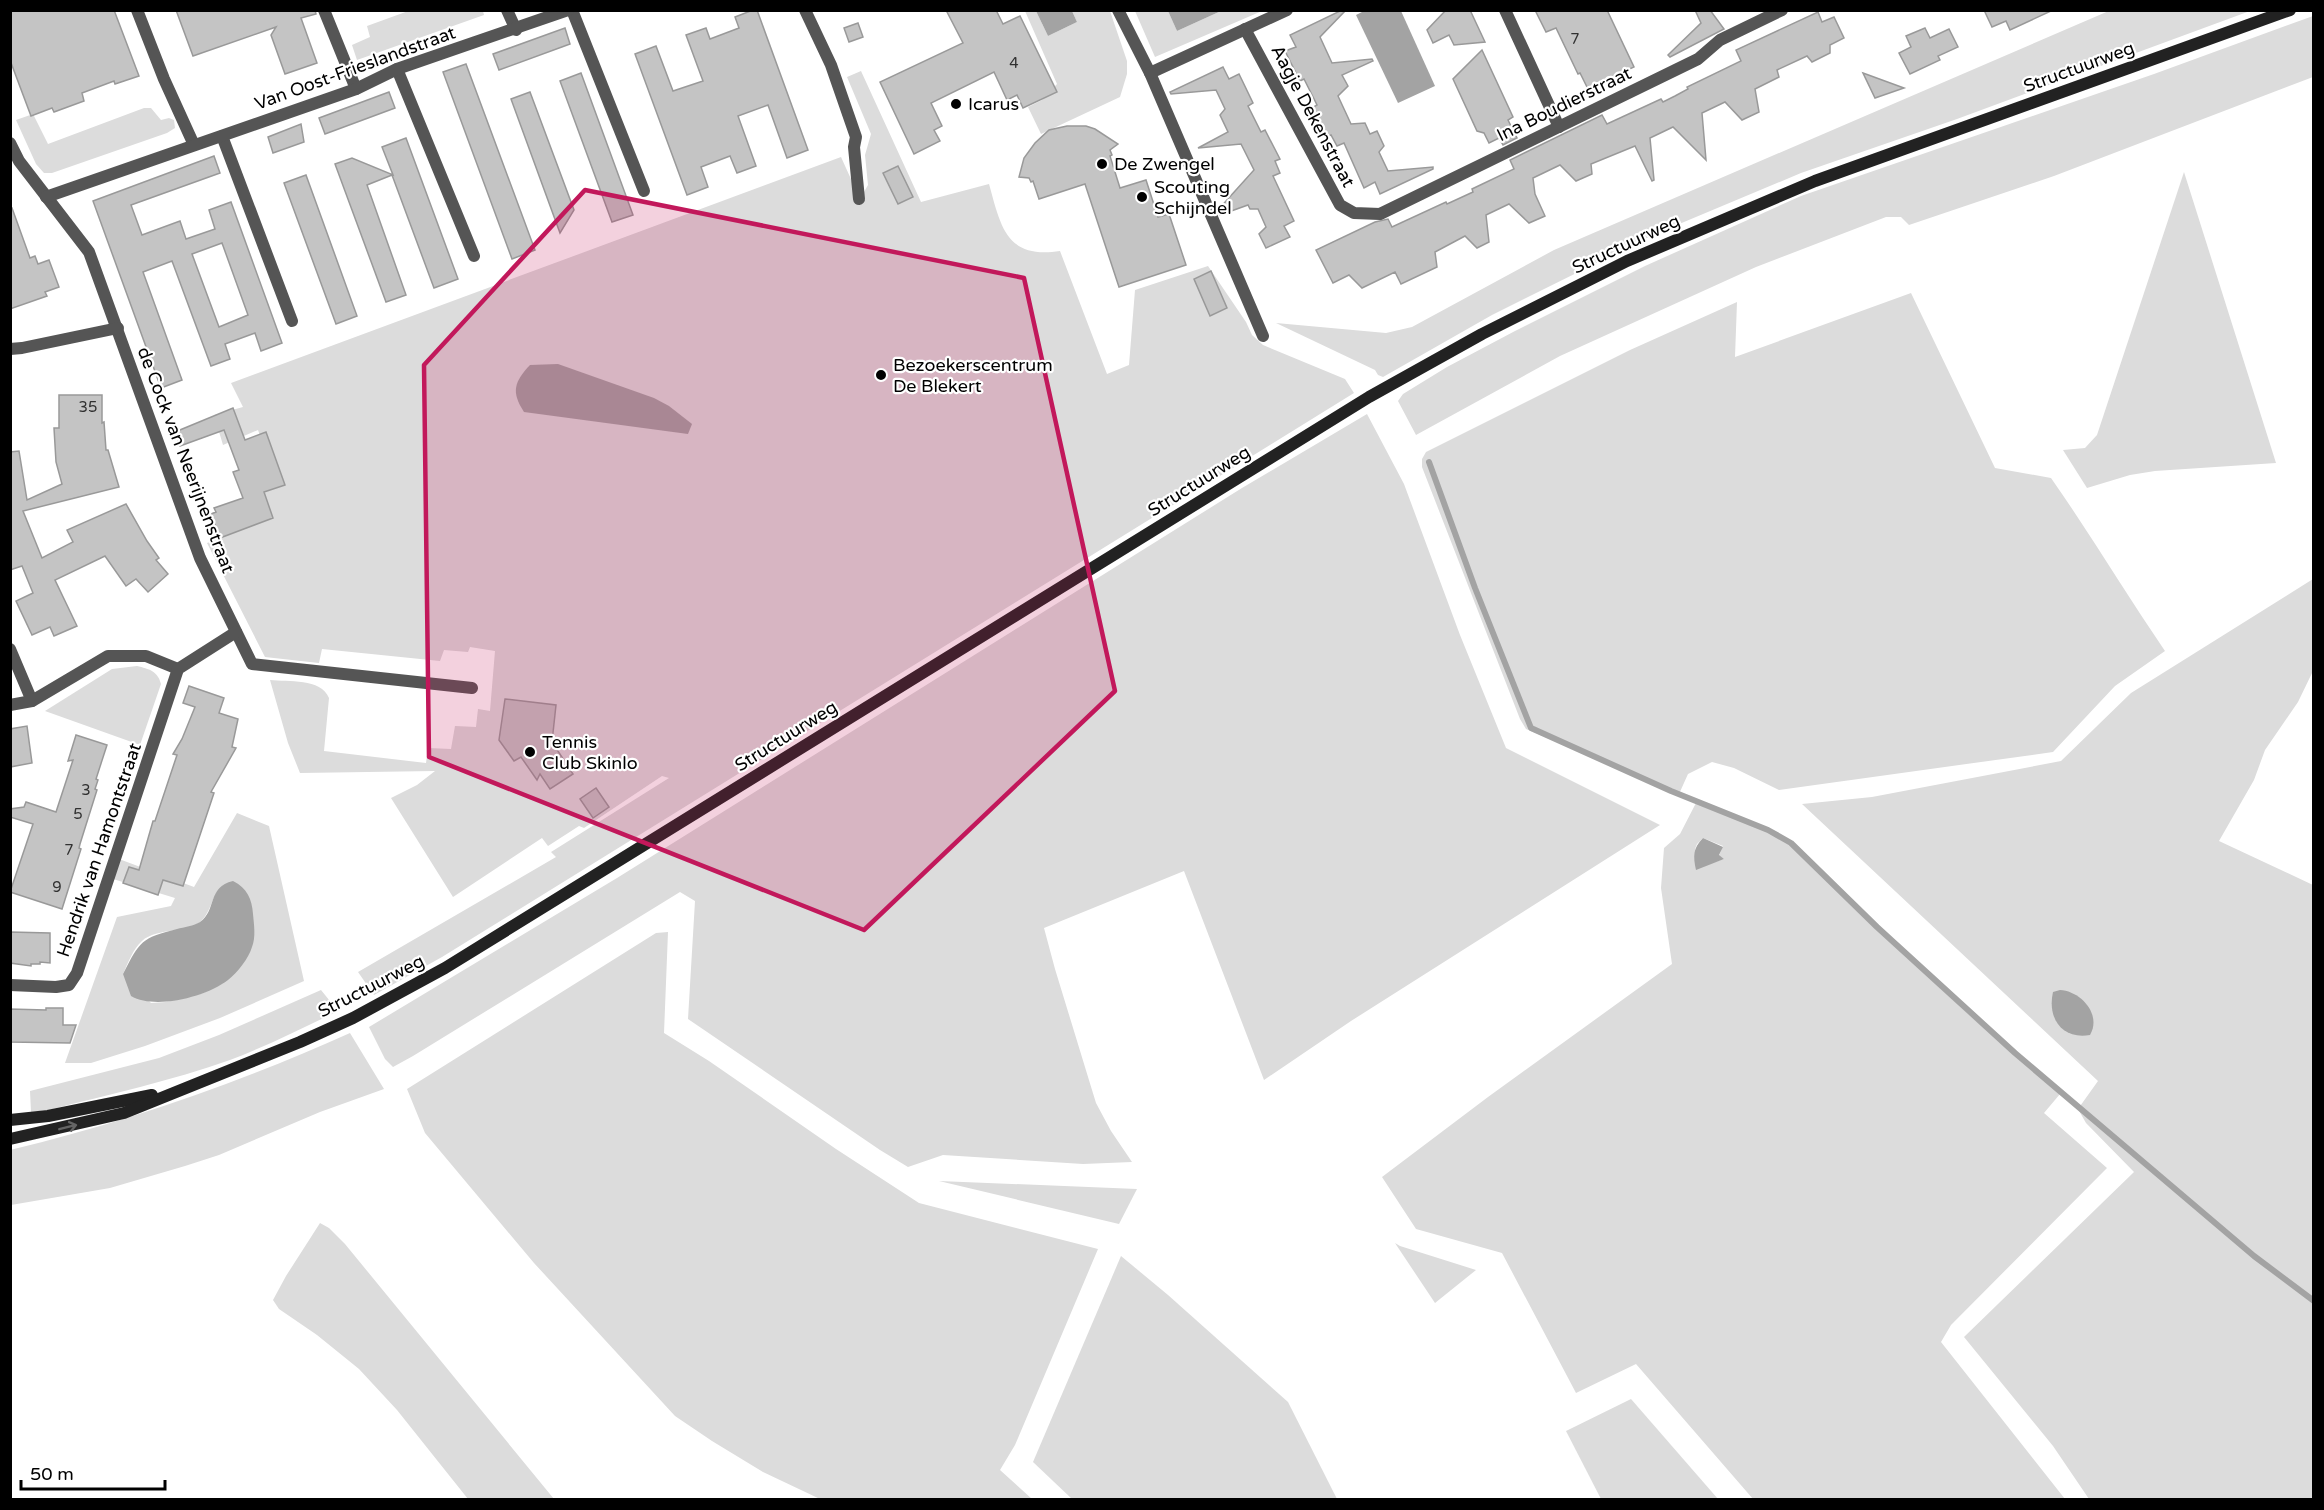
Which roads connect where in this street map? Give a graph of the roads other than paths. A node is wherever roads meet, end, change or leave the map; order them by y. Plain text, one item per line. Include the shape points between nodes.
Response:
1 (137, 10) edge
2 (507, 10) edge
3 (570, 10) edge
4 (805, 10) edge
5 (1118, 10) edge
6 (1287, 10) edge
7 (1505, 10) edge
8 (2290, 10) edge
9 (1775, 12) edge
10 (326, 15) edge
11 (1245, 29) junction
12 (516, 30) junction
13 (397, 69) junction
14 (1150, 73) junction
15 (356, 89) junction
16 (1559, 127) junction
17 (222, 136) junction
18 (10, 143) edge
19 (194, 145) junction
20 (644, 191) dead end
21 (46, 197) junction
22 (859, 199) dead end
23 (1354, 213) joint
24 (474, 256) dead end
25 (292, 321) dead end
26 (118, 328) junction
27 (1263, 336) dead end
28 (10, 349) edge
29 (236, 632) junction
30 (10, 649) edge
31 (178, 669) junction
32 (472, 688) dead end
33 (33, 701) junction
34 (10, 705) edge
35 (10, 985) edge
36 (180, 1090) junction
37 (10, 1120) edge
38 (10, 1139) edge

1 - 19 street
2 - 12 street
3 - 12 street, Van Oost-Frieslandstraat
3 - 20 street
4 - 22 street via 831,65 856,136
5 - 14 street
6 - 11 street
7 - 16 street
8 - 36 main road, Structuurweg via 1815,181 1626,261 1482,334 1369,397 445,968 353,1018
9 - 16 street, Ina Boudierstraat via 1720,40 1698,59
10 - 15 street
11 - 14 street
11 - 23 street, Aagje Dekenstraat via 1340,205
12 - 13 street, Van Oost-Frieslandstraat
13 - 15 street, Van Oost-Frieslandstraat
13 - 24 street
14 - 27 street
15 - 17 street, Van Oost-Frieslandstraat
16 - 23 street, Ina Boudierstraat via 1380,214
17 - 19 street, Van Oost-Frieslandstraat
17 - 25 street
18 - 21 street, de Cock van Neerijnenstraat
19 - 21 street, Van Oost-Frieslandstraat
21 - 26 street, de Cock van Neerijnenstraat via 89,252
26 - 28 street
26 - 29 street, de Cock van Neerijnenstraat via 200,558
29 - 31 street
29 - 32 street, de Cock van Neerijnenstraat via 252,664
30 - 33 street
31 - 33 street via 146,656 108,656
31 - 35 street, Hendrik van Hamontstraat via 77,973 69,985
33 - 34 street
36 - 37 main road, Structuurweg
38 -> 36 main road, Structuurweg via 124,1113

